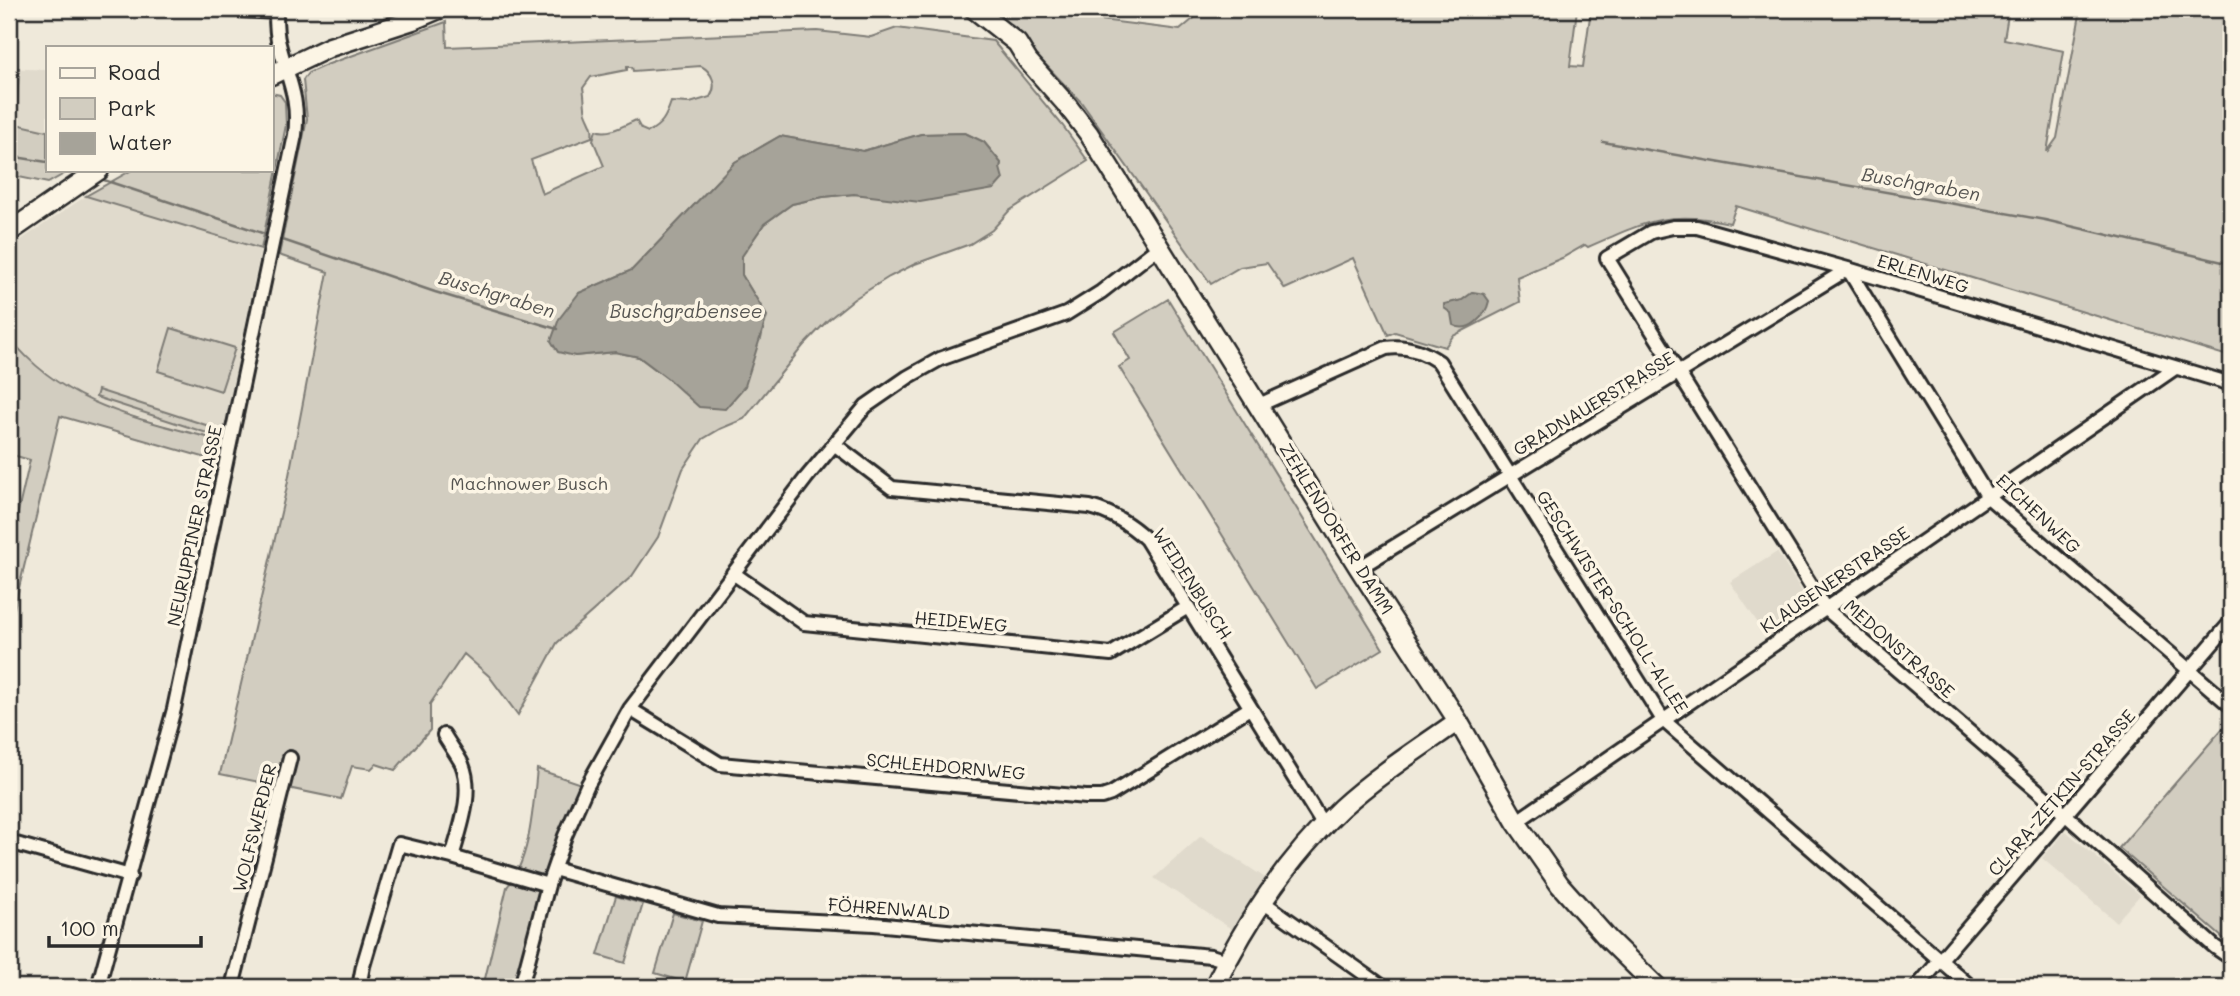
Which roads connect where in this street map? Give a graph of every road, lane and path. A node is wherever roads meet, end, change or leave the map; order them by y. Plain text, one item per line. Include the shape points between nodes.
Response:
1 (223, 9) edge
2 (439, 9) edge
3 (276, 10) edge
4 (981, 15) edge
5 (279, 71) edge
6 (96, 172) edge
7 (9, 232) edge
8 (1159, 247) junction
9 (1607, 258) joint
10 (1848, 270) junction
11 (2175, 368) junction
12 (1679, 373) junction
13 (2231, 384) edge
14 (1259, 405) junction
15 (834, 444) junction
16 (1510, 476) junction
17 (1988, 497) junction
18 (1359, 568) junction
19 (733, 573) junction
20 (1188, 607) junction
21 (1825, 608) junction
22 (2231, 622) edge
23 (2189, 672) junction
24 (2231, 706) edge
25 (1250, 708) junction
26 (630, 709) junction
27 (1663, 720) junction
28 (1458, 721) junction
29 (444, 735) dead end
30 (290, 758) dead end
31 (2066, 815) junction
32 (1516, 822) junction
33 (1324, 825) junction
34 (9, 842) edge
35 (452, 856) junction
36 (554, 869) junction
37 (130, 876) junction
38 (548, 885) junction
39 (1263, 902) junction
40 (2231, 958) edge
41 (1227, 961) junction
42 (1941, 961) junction
43 (98, 987) edge
44 (232, 987) edge
45 (359, 987) edge
46 (521, 987) edge
47 (1214, 987) edge
48 (1383, 987) edge
49 (1657, 987) edge
50 (1917, 987) edge
51 (1971, 987) edge

1 - 3 street
2 - 5 main road via 330,47
3 - 5 street, NEURUPPINER STRASSE
4 - 8 main road, ZEHLENDORFER DAMM via 1066,104
5 - 37 street, NEURUPPINER STRASSE via 293,87 296,124 174,709
6 - 7 main road
8 - 14 main road, ZEHLENDORFER DAMM
8 - 15 street via 1066,314 940,359 908,377 866,407
9 - 10 street, ERLENWEG via 1651,232 1697,227
9 - 12 street, MEDONSTRASSE
10 - 11 street, ERLENWEG
10 - 12 street, GRADNAUERSTRASSE
10 - 17 street, EICHENWEG
11 - 13 street, ERLENWEG
11 - 17 street, KLAUSENERSTRASSE
12 - 16 street, GRADNAUERSTRASSE
12 - 21 street, MEDONSTRASSE
14 - 16 street, GESCHWISTER-SCHOLL-ALLEE via 1401,345 1439,362
14 - 18 main road, ZEHLENDORFER DAMM
15 - 19 street
15 - 20 street, WEIDENBUSCH via 892,488 1090,507 1117,517 1146,539
16 - 18 street, GRADNAUERSTRASSE
16 - 27 street, GESCHWISTER-SCHOLL-ALLEE
17 - 21 street, KLAUSENERSTRASSE
17 - 23 street, EICHENWEG
18 - 28 main road, ZEHLENDORFER DAMM
19 - 20 street, HEIDEWEG via 804,623 1111,654
19 - 26 street
20 - 25 street, WEIDENBUSCH
21 - 27 street, KLAUSENERSTRASSE
21 - 31 street, MEDONSTRASSE
22 - 23 street, CLARA-ZETKIN-STRASSE
23 - 24 street, EICHENWEG
23 - 31 street, CLARA-ZETKIN-STRASSE
25 - 26 street, SCHLEHDORNWEG via 1111,794 1094,797 720,764
25 - 33 street, WEIDENBUSCH
26 - 36 street via 587,786
27 - 32 street, KLAUSENERSTRASSE
27 - 42 street, GESCHWISTER-SCHOLL-ALLEE
28 - 32 main road, ZEHLENDORFER DAMM
28 - 33 main road
29 - 35 street via 462,765 467,789
30 - 44 street, WOLFSWERDER
31 - 40 street, MEDONSTRASSE
31 - 42 street, CLARA-ZETKIN-STRASSE
32 - 49 main road, ZEHLENDORFER DAMM via 1560,885
33 - 39 main road
34 - 37 street
35 - 38 street
35 - 45 street via 399,844
36 - 38 street
36 - 41 street, FÖHRENWALD via 719,916 963,931
37 - 43 street, NEURUPPINER STRASSE
38 - 46 street
39 - 41 main road
39 - 48 street
41 - 47 main road
42 - 50 street, CLARA-ZETKIN-STRASSE
42 - 51 street, GESCHWISTER-SCHOLL-ALLEE

